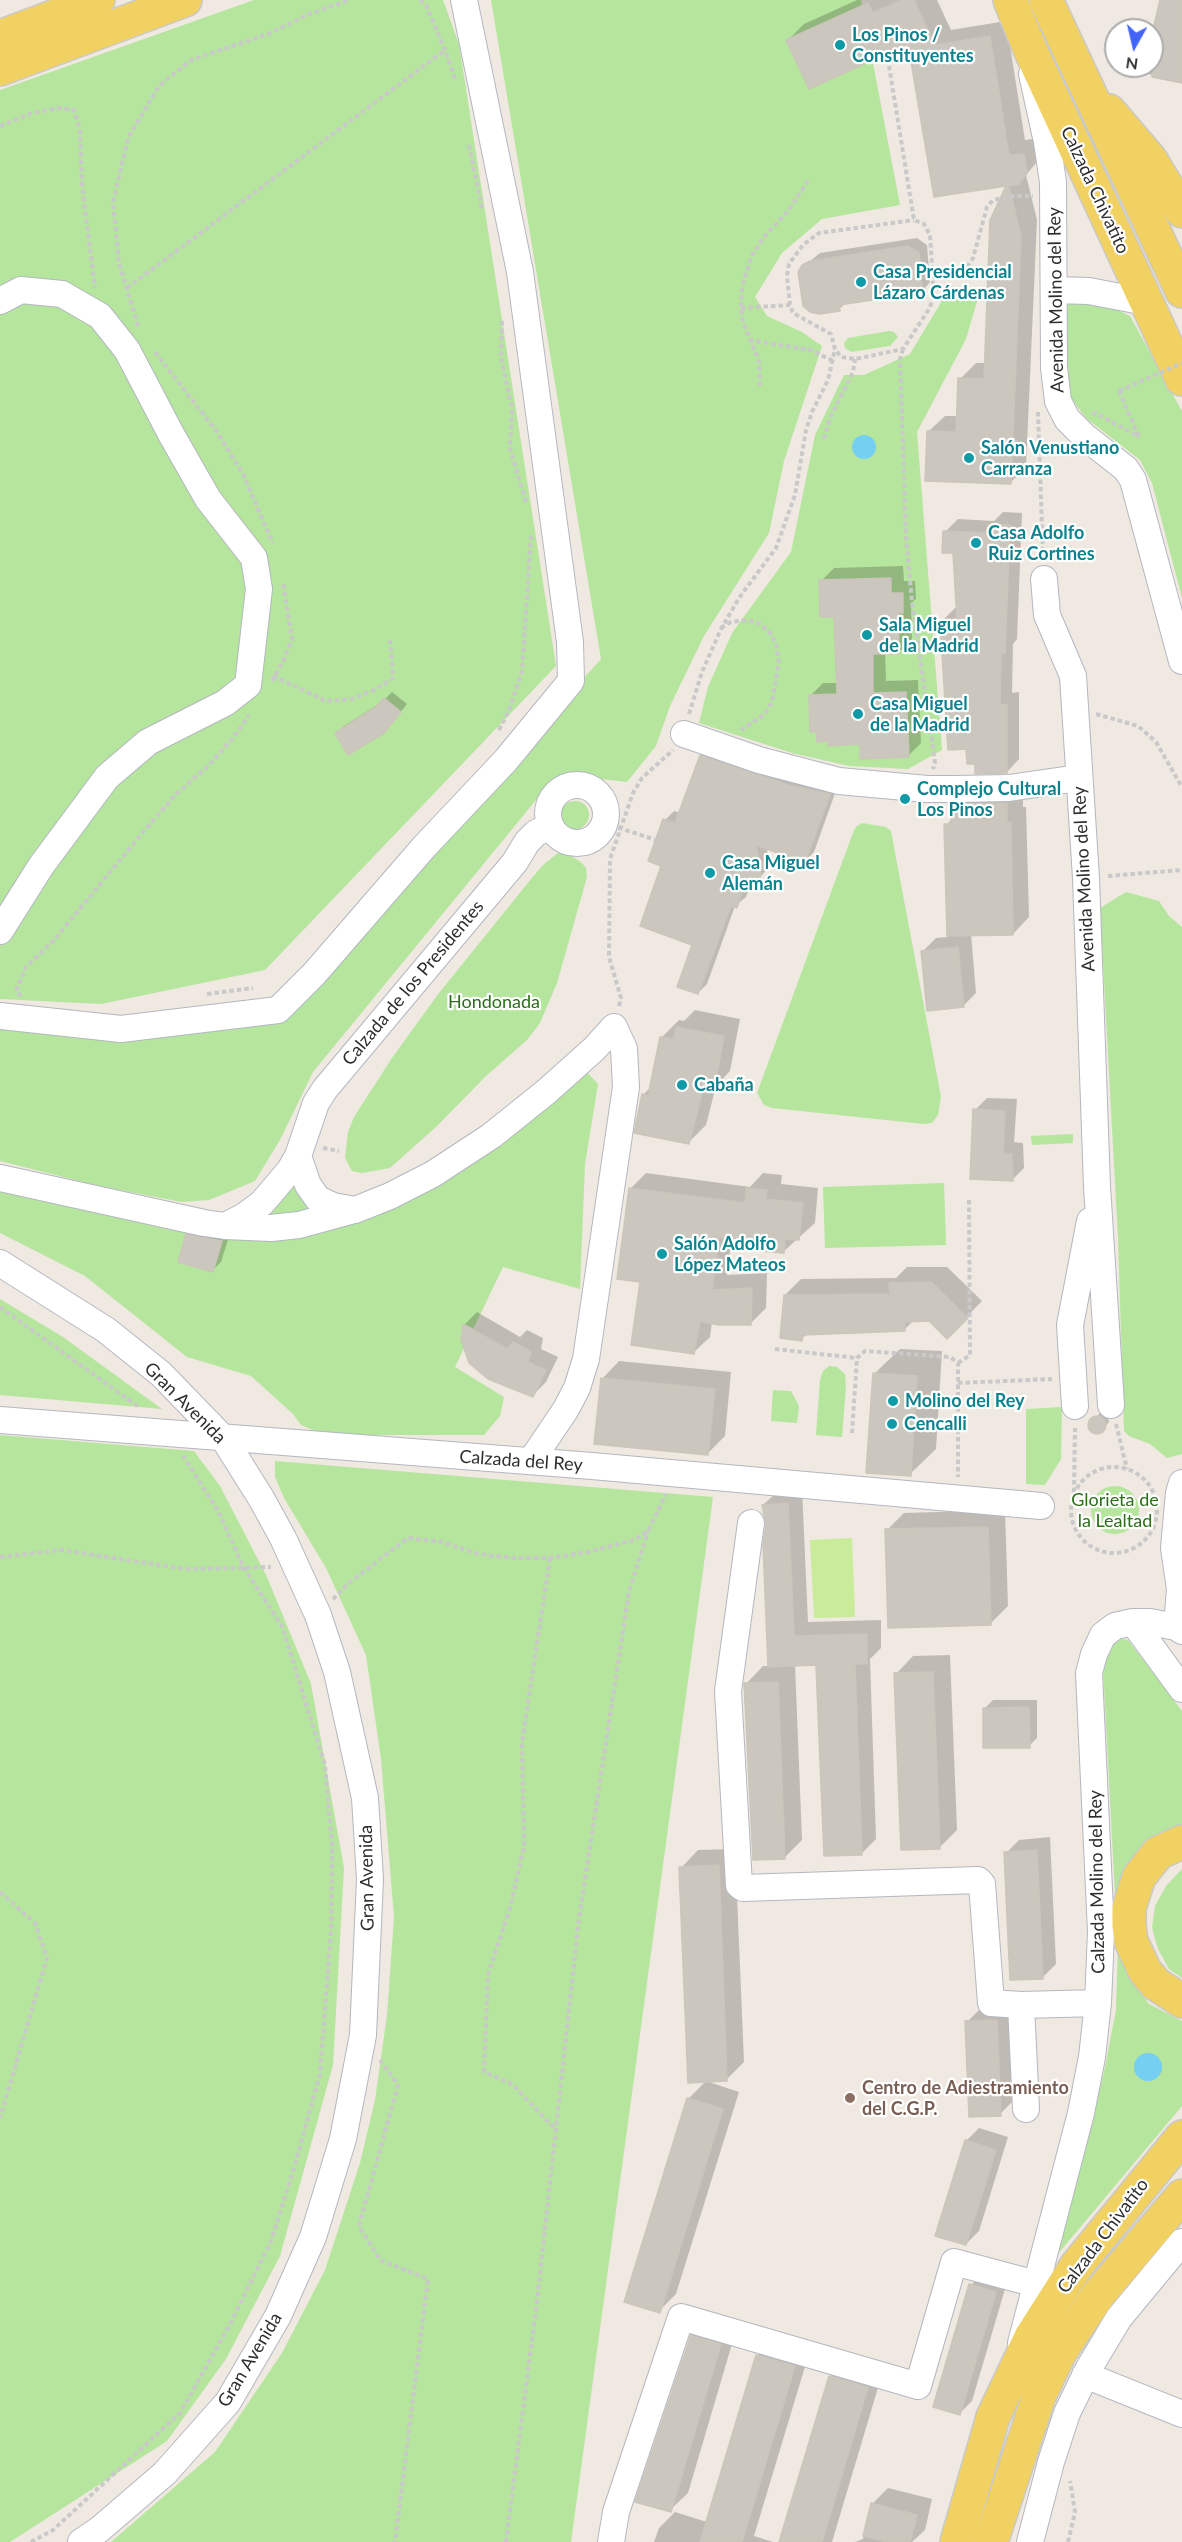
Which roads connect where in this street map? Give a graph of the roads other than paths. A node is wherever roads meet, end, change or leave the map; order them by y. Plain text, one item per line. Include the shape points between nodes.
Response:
1 (98, 0) edge
2 (185, 0) edge
3 (464, 0) edge
4 (1010, 0) edge
5 (1046, 0) edge
6 (0, 37) edge
7 (1029, 47) junction
8 (0, 69) edge
9 (1089, 91) junction
10 (1182, 211) edge
11 (1054, 290) junction
12 (1182, 291) edge
13 (0, 301) edge
14 (1146, 302) junction
15 (1182, 379) edge
16 (1044, 579) dead end
17 (1182, 661) edge
18 (690, 736) road end
19 (1078, 778) junction
20 (550, 826) junction
21 (0, 931) edge
22 (0, 1016) edge
23 (298, 1156) junction
24 (0, 1178) edge
25 (1097, 1185) junction
26 (355, 1210) junction
27 (225, 1226) junction
28 (0, 1263) edge
29 (1112, 1404) road end
30 (1075, 1406) road end
31 (0, 1420) edge
32 (224, 1439) junction
33 (531, 1461) junction
34 (1182, 1483) edge
35 (1041, 1506) dead end
36 (751, 1523) dead end
37 (1181, 1585) edge
38 (1182, 1621) edge
39 (1133, 1622) junction
40 (1182, 1631) edge
41 (1182, 1689) edge
42 (1182, 1842) edge
43 (1182, 2001) edge
44 (1098, 2003) junction
45 (1021, 2005) junction
46 (1026, 2109) dead end
47 (1182, 2137) edge
48 (1182, 2196) edge
49 (1182, 2242) edge
50 (1036, 2284) junction
51 (1014, 2372) junction
52 (1085, 2375) junction
53 (1182, 2414) edge
54 (81, 2542) edge
55 (612, 2542) edge
56 (957, 2542) edge
57 (991, 2542) edge
58 (1030, 2542) edge

1 - 6 main road
2 - 8 main road
3 - 22 street via 520,272 570,642 571,681 506,760 278,1010 121,1029
4 - 7 main road, Calzada Chivatito
5 - 9 main road, Calzada Chivatito
7 - 11 street, Avenida Molino del Rey via 1053,182
7 - 14 main road, Calzada Chivatito
9 - 10 main road via 1150,159
9 - 12 main road, Calzada Chivatito
11 - 14 street via 1089,291
11 - 17 street, Avenida Molino del Rey via 1058,401 1067,419 1133,480
13 - 21 street via 21,291 62,294 100,316 127,350 208,499 254,558 259,589 260,678 225,703 148,742 107,777 41,866
14 - 15 main road, Calzada Chivatito
16 - 19 street, Avenida Molino del Rey via 1047,615 1073,676
18 - 19 street via 759,760 839,781 927,789 1009,788
19 - 25 street, Avenida Molino del Rey via 1086,878
20 - 20 street via 564,840 583,843 613,826 594,790 575,785 552,799
20 - 23 street, Calzada de los Presidentes via 527,842 515,862 325,1089 308,1122
23 - 26 street via 308,1185 318,1198
23 - 27 street, Calzada de los Presidentes via 279,1186 262,1203
24 - 27 street
25 - 29 street, Avenida Molino del Rey
25 - 30 street, Avenida Molino del Rey via 1070,1325
26 - 27 street via 298,1225
26 - 33 street via 433,1174 491,1136 546,1092 614,1027 624,1049 626,1087 585,1359 566,1409
28 - 32 street, Gran Avenida via 105,1330 161,1374
31 - 32 street, Calzada del Rey
32 - 33 street, Calzada del Rey
32 - 54 street, Gran Avenida via 261,1498 296,1567 318,1615 337,1672 364,1798 370,1878 363,2035 340,2150 313,2237 278,2316 228,2403 165,2473
33 - 35 street, Calzada del Rey
34 - 37 street via 1174,1548
36 - 45 street via 728,1691 739,1885 743,1888 978,1880 982,1884 991,2003
37 - 38 street via 1178,1614
39 - 40 street via 1163,1624
39 - 41 street
39 - 44 street, Calzada Molino del Rey via 1115,1626 1103,1635 1089,1673 1101,1932
42 - 43 main road via 1158,1854 1139,1877 1129,1908 1129,1925 1134,1949 1145,1971 1156,1984
44 - 45 street
44 - 50 street, Calzada Molino del Rey via 1081,2113
45 - 46 street
47 - 51 main road, Calzada Chivatito via 1077,2265 1030,2337
48 - 57 main road, Calzada Chivatito via 1098,2295 1060,2352 1039,2396
49 - 52 street via 1119,2318
50 - 51 street, Calzada Molino del Rey
50 - 55 street via 954,2262 918,2386 681,2317 616,2512
51 - 56 main road, Calzada Chivatito via 993,2417
52 - 53 street
52 - 58 street via 1061,2433

